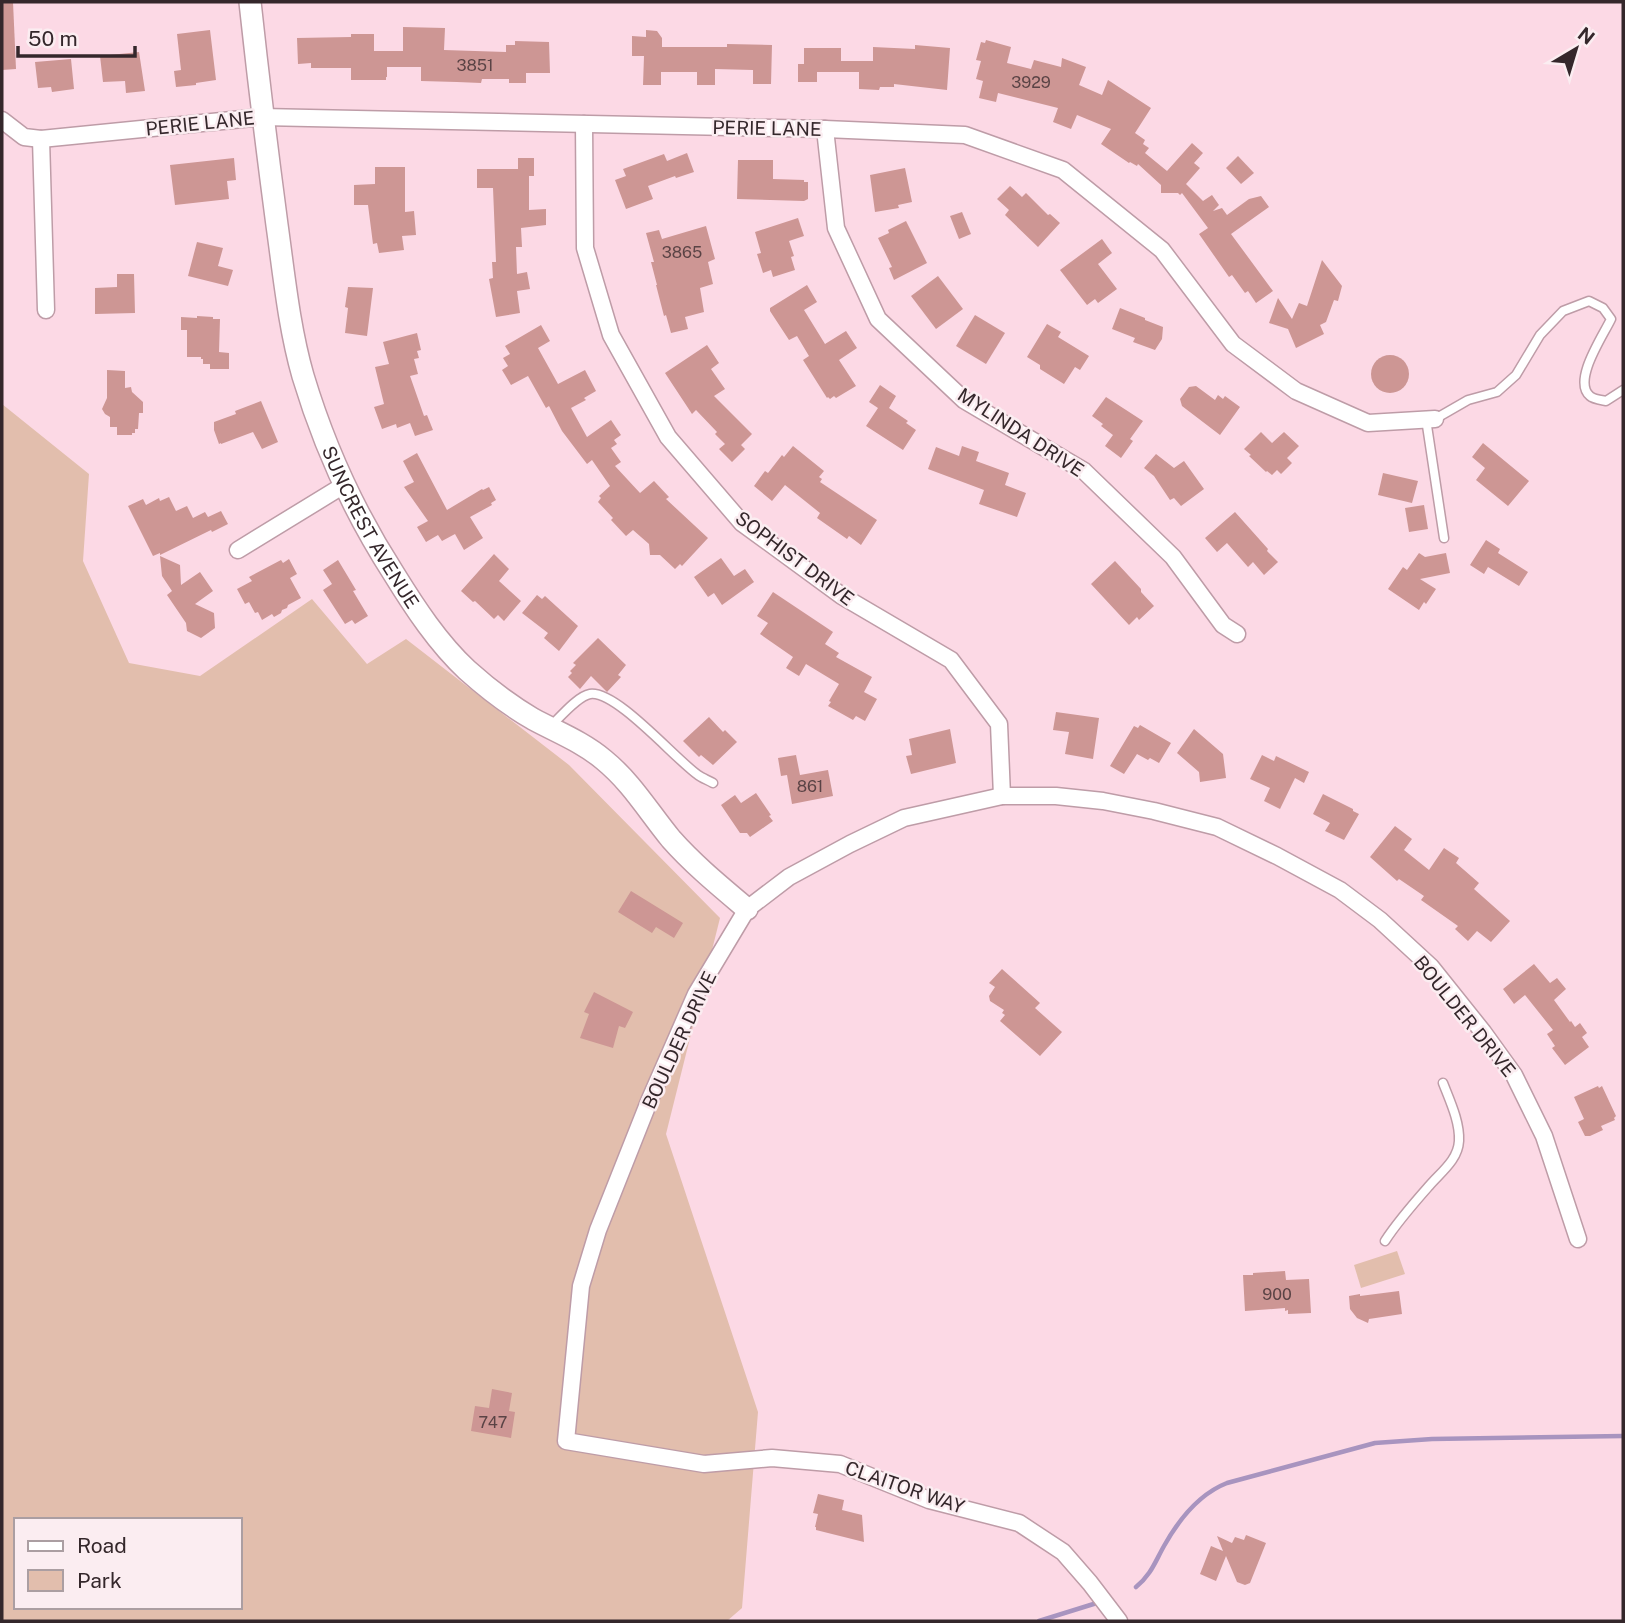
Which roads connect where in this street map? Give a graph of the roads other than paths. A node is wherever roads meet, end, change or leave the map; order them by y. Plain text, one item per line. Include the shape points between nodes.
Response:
1 (250, 2) edge
2 (262, 117) junction
3 (2, 120) edge
4 (584, 124) junction
5 (825, 129) junction
6 (41, 139) junction
7 (46, 310) dead end
8 (1623, 390) edge
9 (1430, 419) junction
10 (344, 485) junction
11 (1444, 538) dead end
12 (239, 550) dead end
13 (1237, 634) dead end
14 (550, 727) junction
15 (713, 783) dead end
16 (1002, 796) junction
17 (747, 909) junction
18 (1443, 1083) dead end
19 (1578, 1240) dead end
20 (1385, 1241) dead end
21 (566, 1441) joint
22 (1119, 1621) edge

1 - 2 street, SUNCREST AVENUE
2 - 4 street, PERIE LANE
2 - 6 street, PERIE LANE
2 - 10 street, SUNCREST AVENUE via 299,360 319,426
3 - 6 street, PERIE LANE via 24,137
4 - 5 street, PERIE LANE
4 - 16 street, SOPHIST DRIVE via 585,248 611,335 668,437 742,523 842,596 951,660 999,724
5 - 9 street, PERIE LANE via 965,135 1063,170 1162,250 1233,344 1296,391 1368,423
5 - 13 street, MYLINDA DRIVE via 836,228 878,319 964,400 1084,471 1173,557 1223,625
6 - 7 street
8 - 9 lane via 1606,401 1590,396 1583,386 1584,372 1611,319 1590,301 1563,311 1540,335 1516,375 1497,392
9 - 11 lane
10 - 12 street
10 - 14 street, SUNCREST AVENUE via 372,540 439,639 499,697
14 - 15 lane via 582,696 609,698
14 - 17 street, SUNCREST AVENUE via 603,759 637,793 671,839
16 - 17 street, BOULDER DRIVE via 904,818 789,877
16 - 19 street, BOULDER DRIVE via 1103,800 1217,827 1340,890 1381,920 1431,967 1514,1075 1544,1136
17 - 21 street, BOULDER DRIVE via 696,994 598,1230 581,1286
18 - 20 lane via 1458,1130 1458,1149
21 - 22 street, CLAITOR WAY via 704,1464 772,1458 840,1464 929,1500 1019,1523 1063,1552

